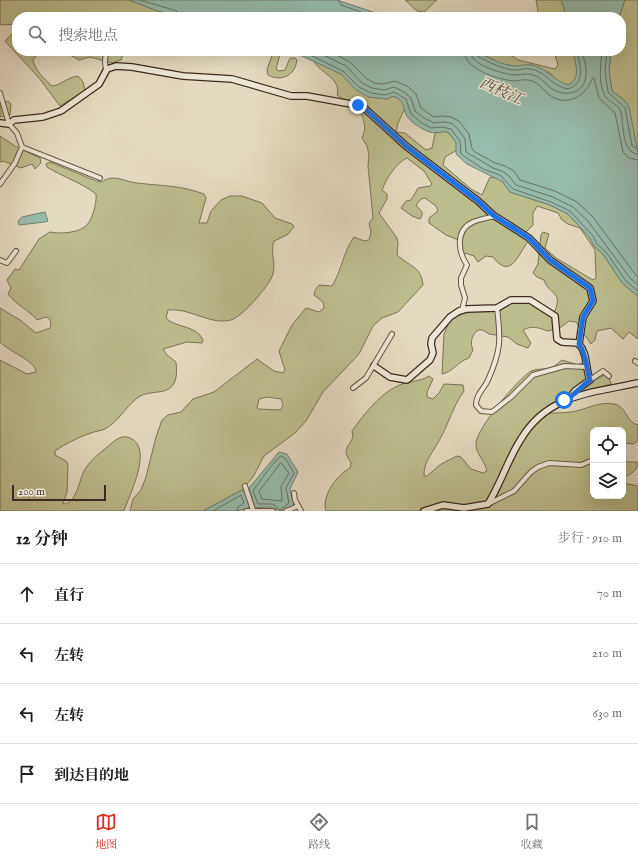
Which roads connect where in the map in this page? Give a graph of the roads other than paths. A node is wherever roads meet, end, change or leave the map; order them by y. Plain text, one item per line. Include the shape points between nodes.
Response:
1 (105, 56) edge
2 (106, 70) junction
3 (0, 93) edge
4 (0, 124) edge
5 (9, 124) junction
6 (22, 146) junction
7 (100, 178) dead end
8 (0, 184) edge
9 (495, 216) junction
10 (16, 251) dead end
11 (0, 260) edge
12 (497, 308) junction
13 (462, 310) junction
14 (392, 334) dead end
15 (579, 344) junction
16 (374, 366) junction
17 (586, 367) junction
18 (609, 376) dead end
19 (590, 380) junction
20 (638, 383) edge
21 (353, 388) dead end
22 (570, 397) junction
23 (590, 461) edge
24 (245, 486) dead end
25 (294, 493) dead end
26 (488, 504) junction
27 (298, 506) junction
28 (253, 510) edge
29 (246, 511) edge
30 (273, 511) edge
31 (286, 511) edge
32 (301, 511) edge
33 (424, 511) edge

1 - 2 street
2 - 5 street via 99,84 61,111 43,117 14,120
2 - 9 street via 116,66 132,67 183,76 232,79 291,96 302,95 362,106 406,146
3 - 5 street
4 - 5 street
5 - 6 street via 17,132
6 - 7 street
6 - 8 street via 15,163
9 - 13 street via 473,222 460,236 461,256 467,265 461,278 465,298
9 - 15 street via 529,238 550,260 590,288 593,301 583,317
10 - 11 street via 7,263
12 - 13 street
12 - 15 street via 511,300 534,301 555,316 557,339
12 - 17 street via 501,336 499,352 487,383 477,398 476,405 481,411 488,413 497,409 533,375 565,366
13 - 16 street via 450,317 432,338 432,356 407,380 390,377
14 - 16 street
15 - 17 street via 584,352
16 - 21 street via 366,378
17 - 19 street
18 - 19 street via 603,371
19 - 22 street
20 - 22 street
22 - 26 street via 544,412 520,439 499,487
23 - 26 street via 581,465 549,463 538,467 514,491
24 - 28 street
25 - 27 street
26 - 33 street via 464,508 443,505
27 - 31 street
27 - 32 street
28 - 29 street
28 - 30 street

